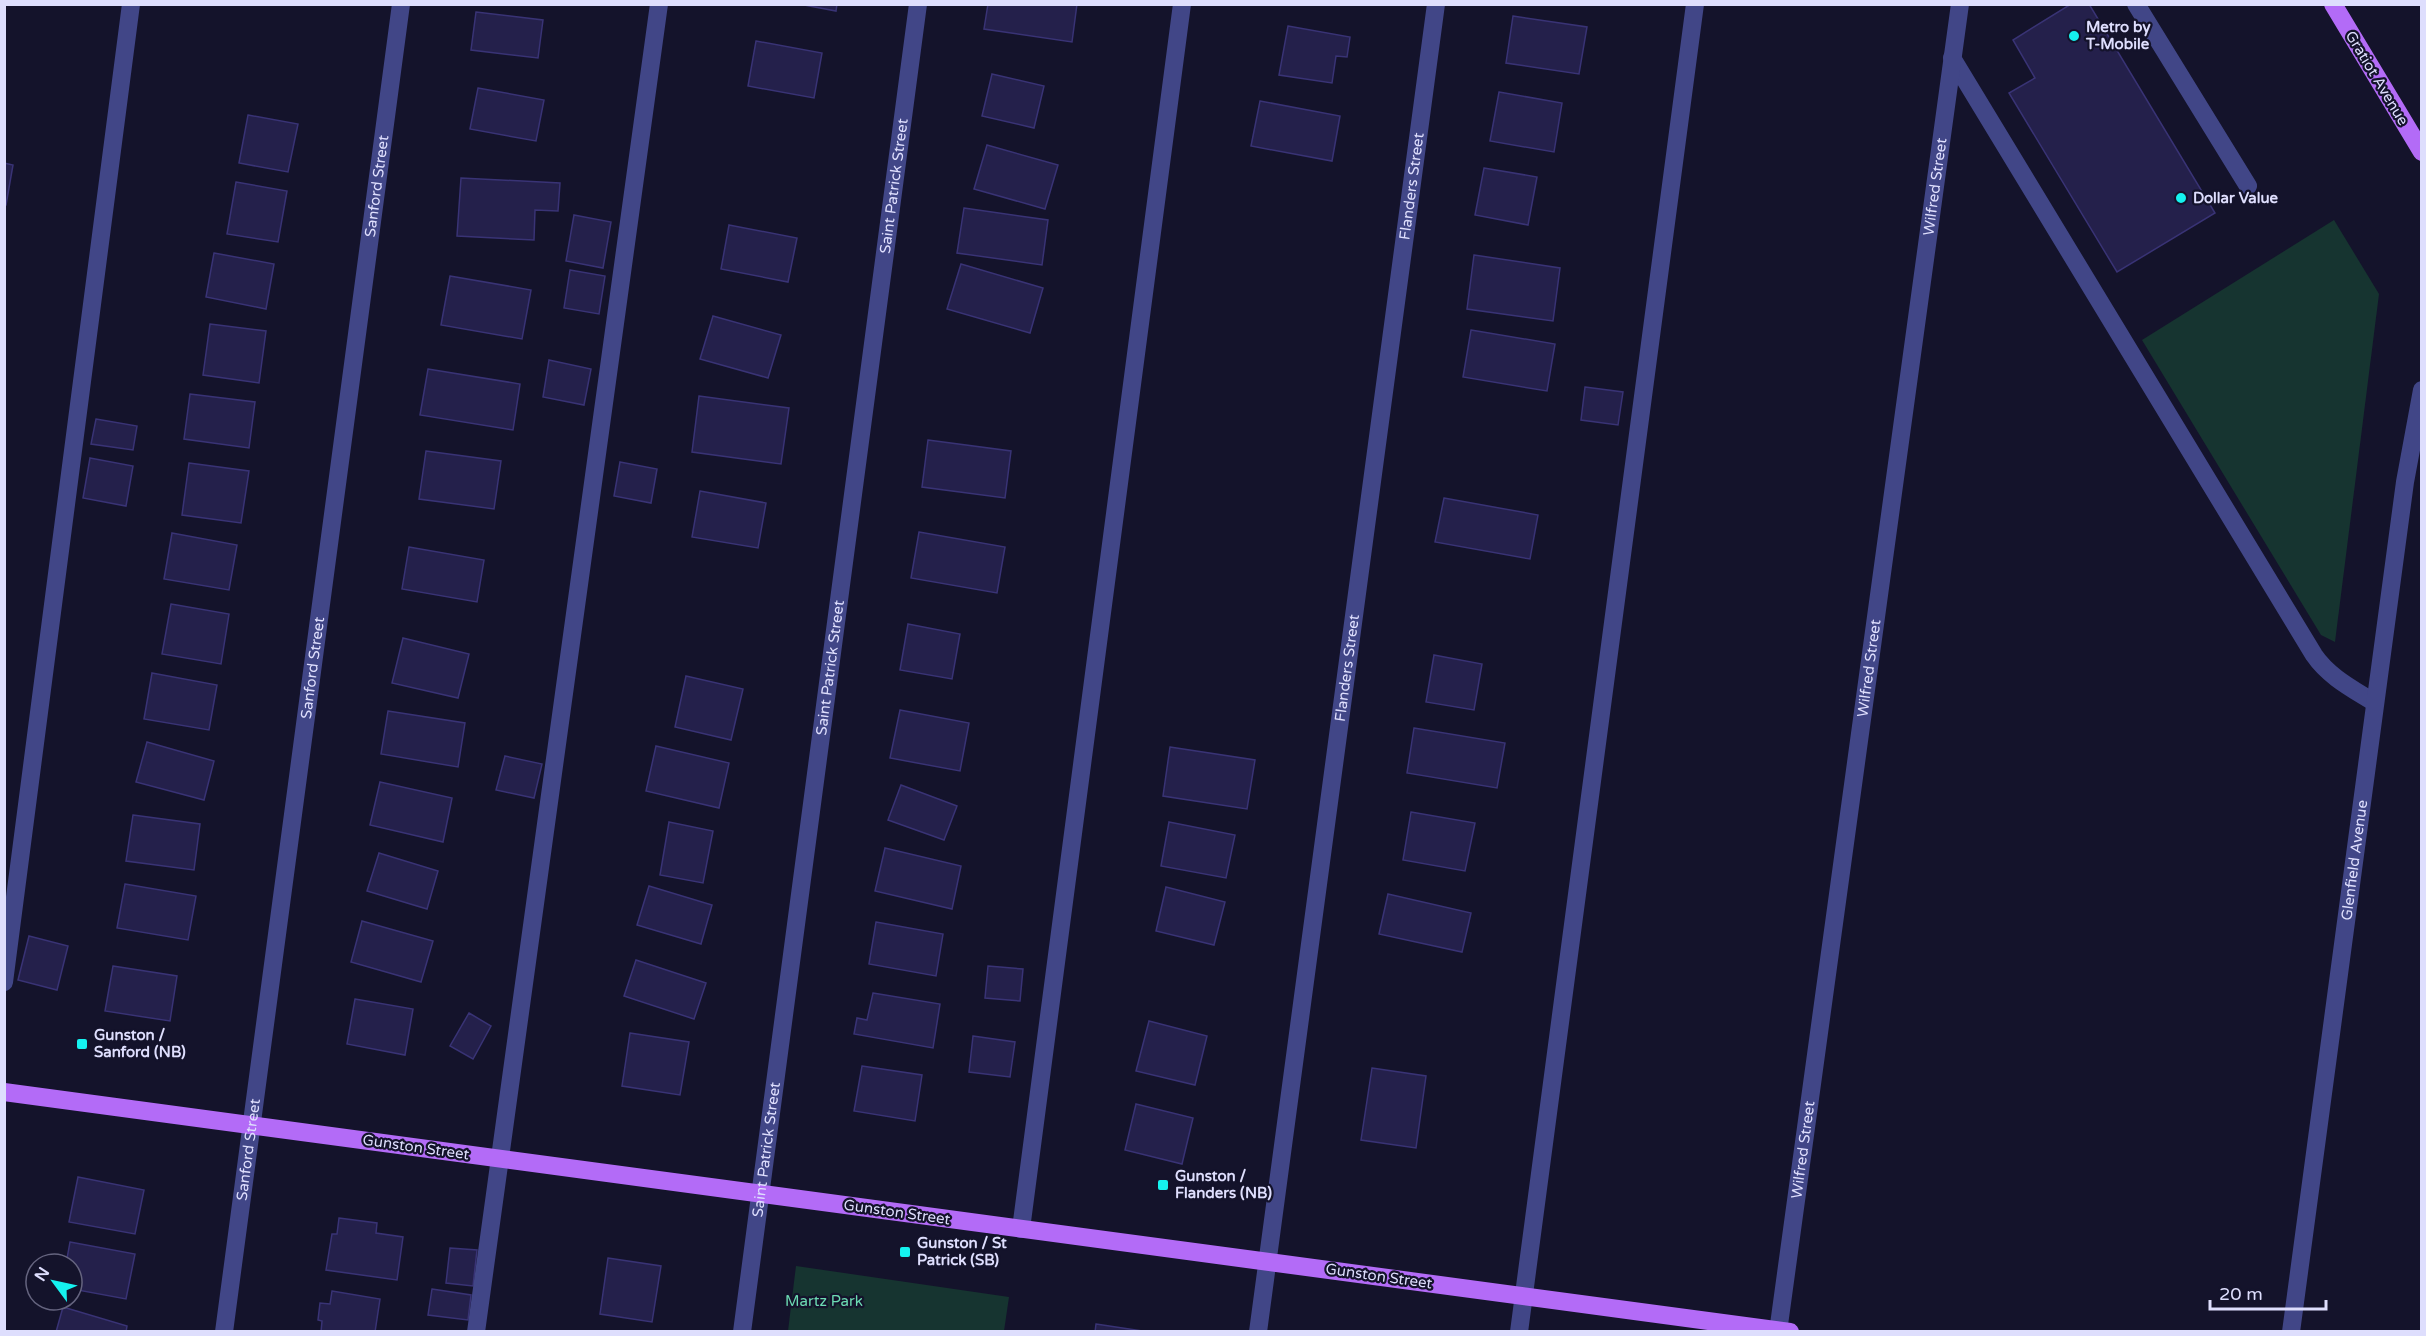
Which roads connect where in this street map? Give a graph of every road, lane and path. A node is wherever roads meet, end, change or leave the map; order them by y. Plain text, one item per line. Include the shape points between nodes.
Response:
1 (131, 4) edge
2 (401, 4) edge
3 (659, 4) edge
4 (918, 4) edge
5 (1182, 4) edge
6 (1436, 4) edge
7 (1695, 4) edge
8 (1960, 4) edge
9 (2136, 4) edge
10 (2332, 4) edge
11 (1952, 58) junction
12 (2421, 152) edge
13 (2248, 186) dead end
14 (2421, 390) edge
15 (2375, 703) junction
16 (4, 982) edge
17 (4, 1092) edge
18 (252, 1125) junction
19 (500, 1158) junction
20 (761, 1194) junction
21 (1021, 1229) junction
22 (1267, 1262) junction
23 (1524, 1296) junction
24 (1782, 1331) edge
25 (224, 1332) edge
26 (476, 1332) edge
27 (742, 1332) edge
28 (1258, 1332) edge
29 (1519, 1332) edge
30 (2291, 1332) edge

1 - 16 street
2 - 18 street, Sanford Street
3 - 19 street
4 - 20 street, Saint Patrick Street
5 - 21 street
6 - 22 street, Flanders Street
7 - 23 street
8 - 11 street, Wilfred Street
9 - 13 street
10 - 12 main road, Gratiot Avenue
11 - 15 street via 2314,655 2322,667
11 - 24 street, Wilfred Street
14 - 15 street, Glenfield Avenue
15 - 30 street, Glenfield Avenue
17 - 18 main road, Gunston Street
18 - 19 main road, Gunston Street
18 - 25 street, Sanford Street
19 - 20 main road, Gunston Street
19 - 26 street
20 - 21 main road, Gunston Street
20 - 27 street, Saint Patrick Street
21 - 22 main road, Gunston Street
22 - 23 main road, Gunston Street
22 - 28 street, Flanders Street
23 - 24 main road, Gunston Street
23 - 29 street

